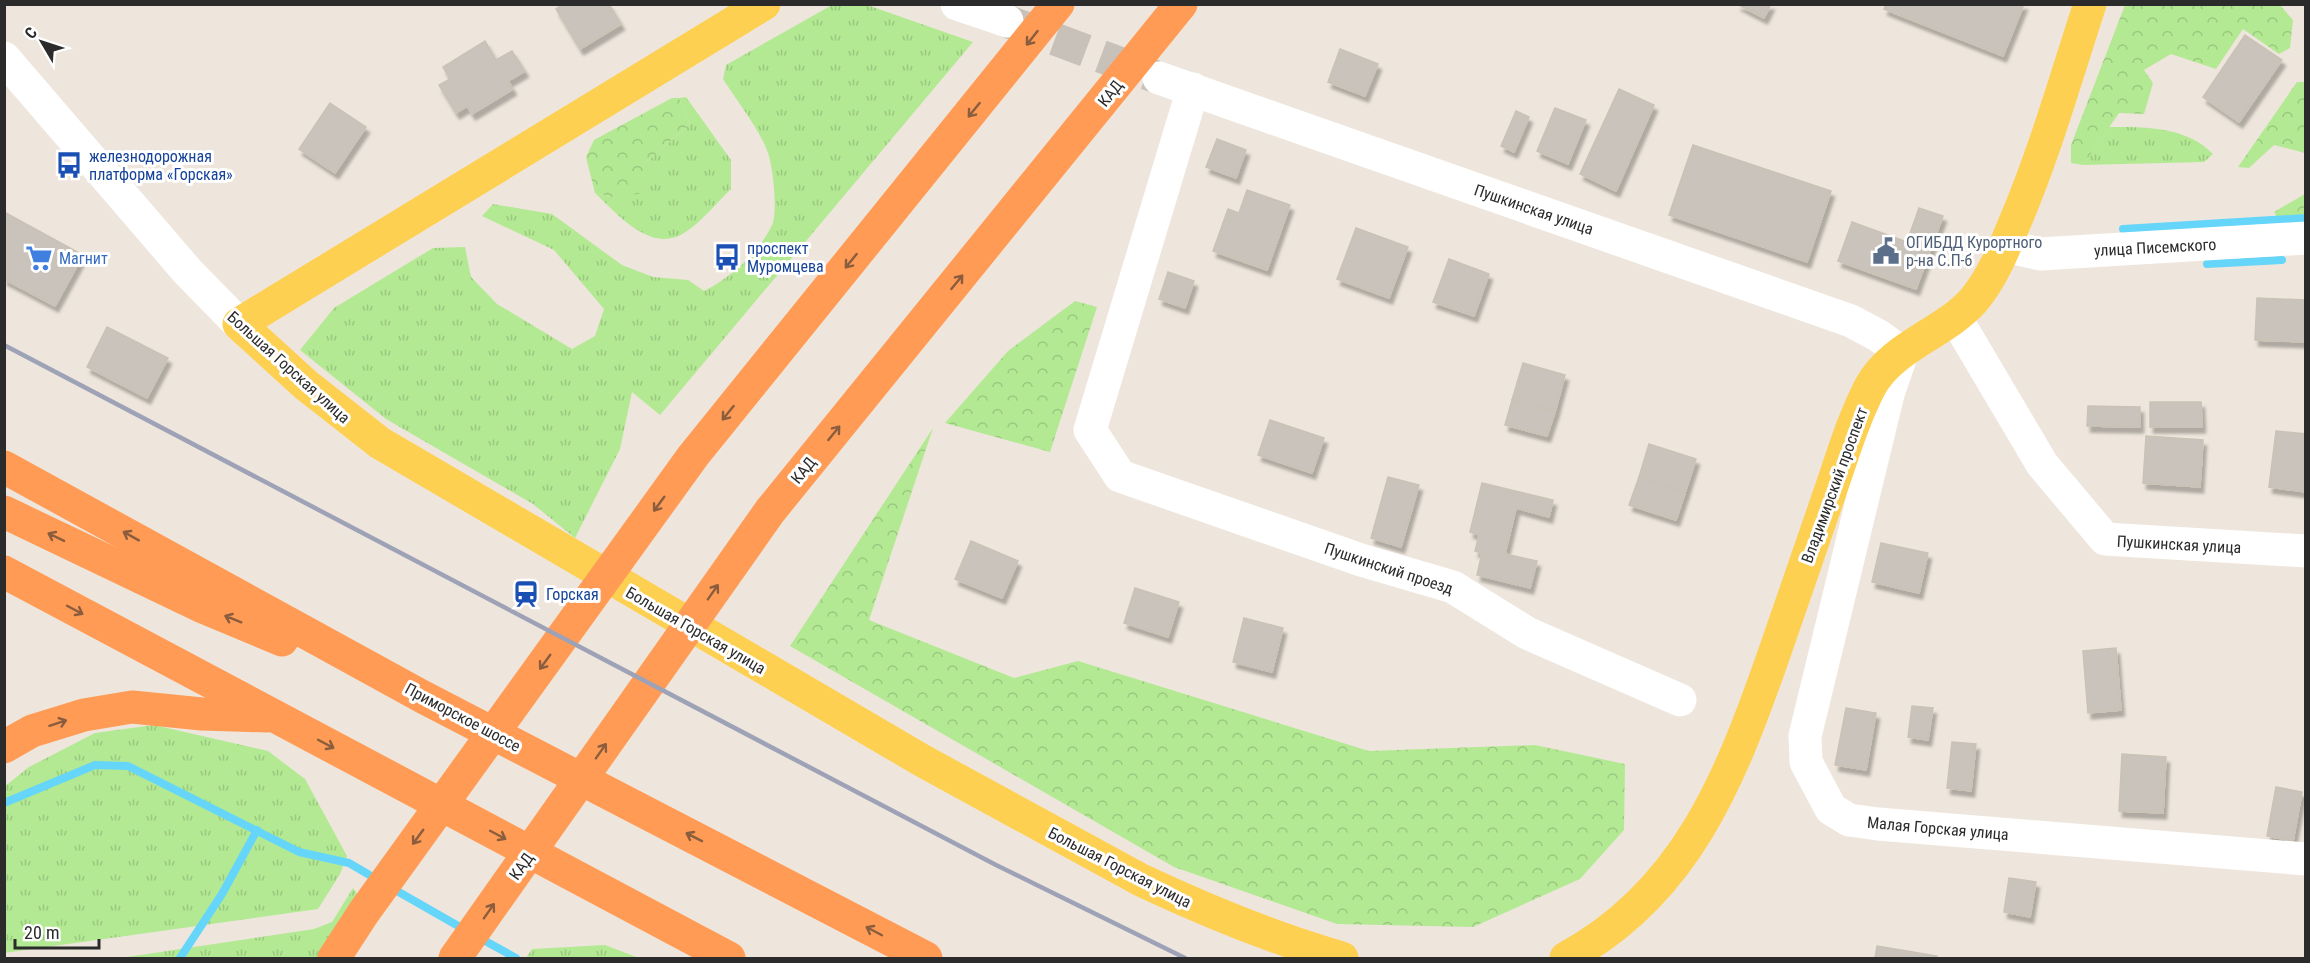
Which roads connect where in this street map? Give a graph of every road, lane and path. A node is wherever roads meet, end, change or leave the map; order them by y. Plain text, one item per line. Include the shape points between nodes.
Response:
1 (764, 4) edge
2 (957, 4) edge
3 (1181, 4) edge
4 (2090, 4) edge
5 (1055, 8) edge
6 (728, 14) edge
7 (1007, 21) tunnel mouth
8 (4, 58) edge
9 (1159, 78) tunnel mouth
10 (1193, 89) junction
11 (2306, 238) edge
12 (2005, 246) junction
13 (1955, 317) junction
14 (240, 324) junction
15 (1902, 353) junction
16 (4, 467) edge
17 (4, 512) edge
18 (2306, 551) edge
19 (4, 573) edge
20 (423, 697) junction
21 (1680, 700) dead end
22 (275, 716) junction
23 (4, 747) edge
24 (2306, 859) edge
25 (668, 926) junction
26 (1592, 949) edge
27 (334, 958) edge
28 (455, 958) edge
29 (713, 958) edge
30 (729, 958) edge
31 (926, 958) edge
32 (1342, 958) edge
33 (1566, 958) edge

1 - 6 main road
2 - 7 street
28 -> 3 highway, КАД via 770,511
4 - 12 main road, Владимирский проспект via 2029,189
5 -> 27 highway via 693,456
6 - 14 main road
8 - 14 street, Большая Горская улица via 188,272
9 - 10 street, Пушкинская улица
10 - 15 street, Пушкинская улица via 1851,321
10 - 21 street, Пушкинский проезд via 1090,430 1120,476 1361,560 1453,587 1527,633
11 - 12 street, улица Писемского via 2040,254
12 - 13 main road, Владимирский проспект via 1989,279
13 - 15 main road, Владимирский проспект
13 - 18 street, Пушкинская улица via 2042,464 2105,539
14 - 32 main road, Большая Горская улица via 306,385 380,443 822,703 1141,880 1277,940
15 - 24 street, Малая Горская улица via 1888,394 1805,736 1806,762 1831,809 1849,820 1878,824
15 - 26 main road, Владимирский проспект via 1883,368 1871,386 1753,715 1715,804 1661,884
20 -> 16 highway, Приморское шоссе
20 -> 17 highway via 203,607
19 -> 22 highway
31 -> 20 highway, Приморское шоссе
23 -> 22 highway via 32,732 84,715 132,707
22 -> 25 highway
25 - 29 highway
25 - 30 highway
26 - 33 main road, Владимирский проспект

